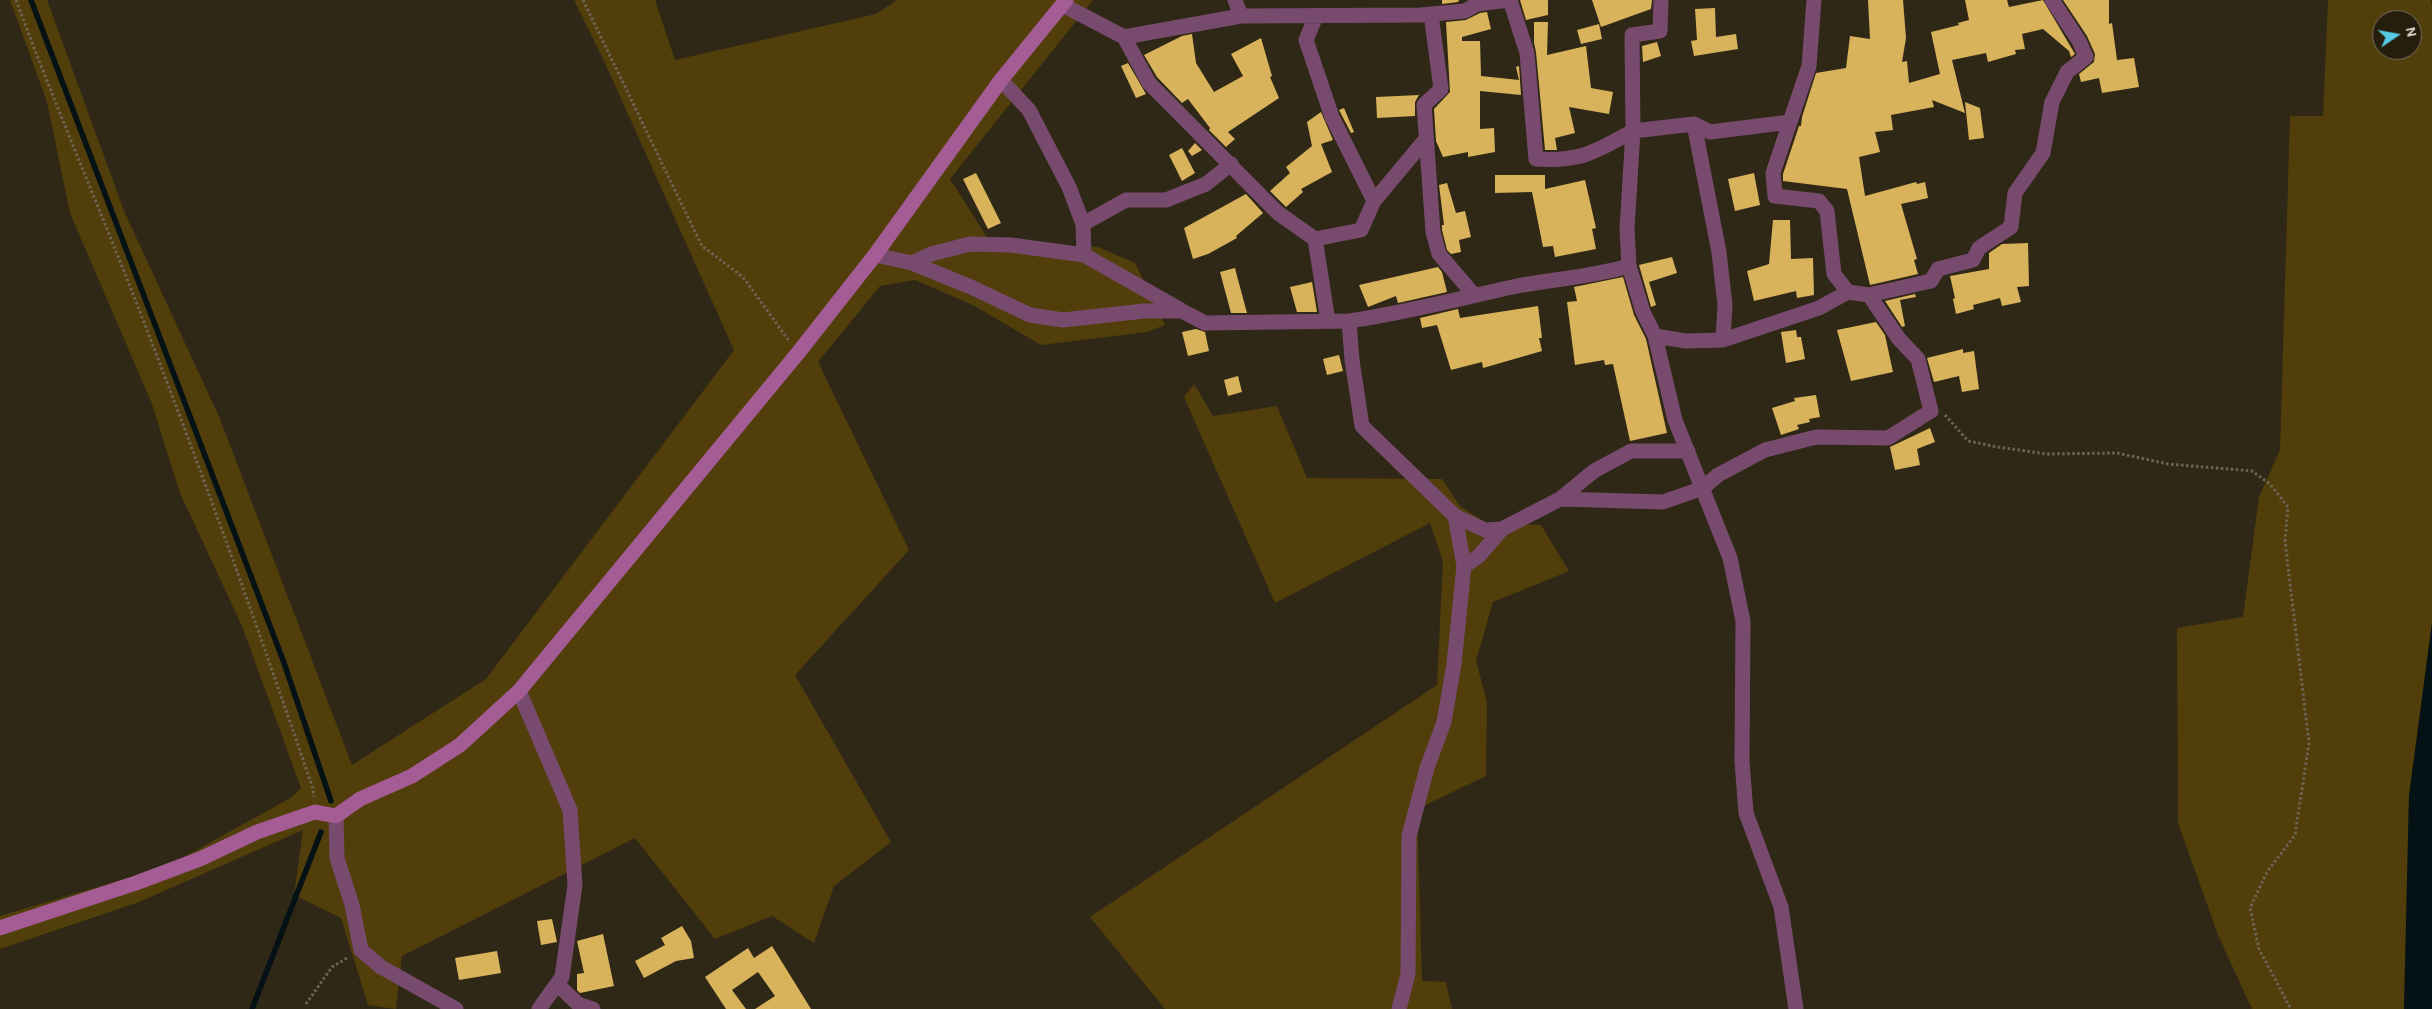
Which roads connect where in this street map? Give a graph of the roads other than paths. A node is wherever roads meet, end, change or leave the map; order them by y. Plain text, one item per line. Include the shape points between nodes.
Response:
1 (1234, 0) edge
2 (1509, 0) edge
3 (1662, 0) edge
4 (1814, 0) edge
5 (2052, 0) edge
6 (1065, 2) edge
7 (1426, 10) edge
8 (1241, 16) junction
9 (1316, 16) junction
10 (1124, 37) junction
11 (1001, 80) junction
12 (1790, 122) junction
13 (1694, 124) junction
14 (1633, 131) junction
15 (1425, 140) junction
16 (1231, 164) junction
17 (1374, 201) junction
18 (1083, 224) junction
19 (1315, 239) junction
20 (875, 255) junction
21 (1084, 255) junction
22 (912, 263) junction
23 (1629, 266) junction
24 (1848, 292) junction
25 (1474, 295) junction
26 (1869, 295) junction
27 (1182, 311) junction
28 (1328, 321) junction
29 (1349, 321) junction
30 (1655, 336) junction
31 (1722, 340) junction
32 (1688, 451) junction
33 (1703, 488) junction
34 (1560, 499) junction
35 (1455, 516) junction
36 (1502, 529) junction
37 (1464, 566) junction
38 (519, 691) junction
39 (336, 816) junction
40 (0, 928) edge
41 (557, 984) junction
42 (456, 1009) edge
43 (539, 1009) edge
44 (593, 1009) edge
45 (1399, 1009) edge
46 (1796, 1009) edge

1 - 8 street
2 - 7 street via 1476,4 1465,11
2 - 14 street via 1527,53 1536,158 1558,160 1589,155
3 - 14 street via 1660,30 1632,35
4 - 12 street via 1809,66
5 - 26 street via 2086,57 2067,72 2052,102 2043,153 2015,193 2010,227 1978,248 1972,260 1938,269 1931,281
6 - 10 street
6 - 11 street
7 - 9 street
7 - 15 street via 1441,89 1424,105
8 - 9 street
8 - 10 street
9 - 17 street via 1306,40 1332,117
10 - 16 street via 1150,83
11 - 18 street via 1029,110 1069,187
11 - 20 street
12 - 13 street via 1710,132
12 - 24 street via 1773,173 1774,196 1819,201 1827,211 1834,274
13 - 14 street
13 - 31 street via 1719,252 1725,305
14 - 23 street via 1627,220
15 - 17 street
15 - 25 street via 1433,232 1439,254
16 - 18 street via 1206,184 1166,200 1126,200
16 - 19 street via 1278,213
17 - 19 street via 1362,230
18 - 21 street
19 - 28 street
20 - 22 street
20 - 38 street
21 - 22 street via 1011,244 970,244 931,254
21 - 27 street
22 - 27 street via 1030,315 1063,320 1144,311
23 - 25 street
23 - 30 street via 1643,312
24 - 26 street
24 - 31 street via 1819,308
25 - 29 street via 1399,314
26 - 33 street via 1898,339 1918,359 1930,411 1888,438 1816,437 1765,450 1718,475
27 - 28 street via 1205,323
28 - 29 street
29 - 35 street via 1362,426
30 - 31 street via 1686,341
30 - 32 street via 1675,420
32 - 33 street
32 - 34 street via 1631,451 1594,471
33 - 34 street via 1663,502
33 - 46 street via 1730,558 1743,621 1742,761 1746,813 1781,907
34 - 36 street
35 - 36 street via 1485,530
35 - 37 street
36 - 37 street via 1479,556
37 - 45 street via 1454,664 1444,722 1426,768 1409,836 1408,974
38 - 39 street via 460,745 412,776 360,799
38 - 41 street via 570,810 575,885 562,976
39 - 40 street via 315,812 257,832 200,859 136,883
39 - 42 street via 337,858 361,950 381,967
41 - 43 street
41 - 44 street via 578,1004

